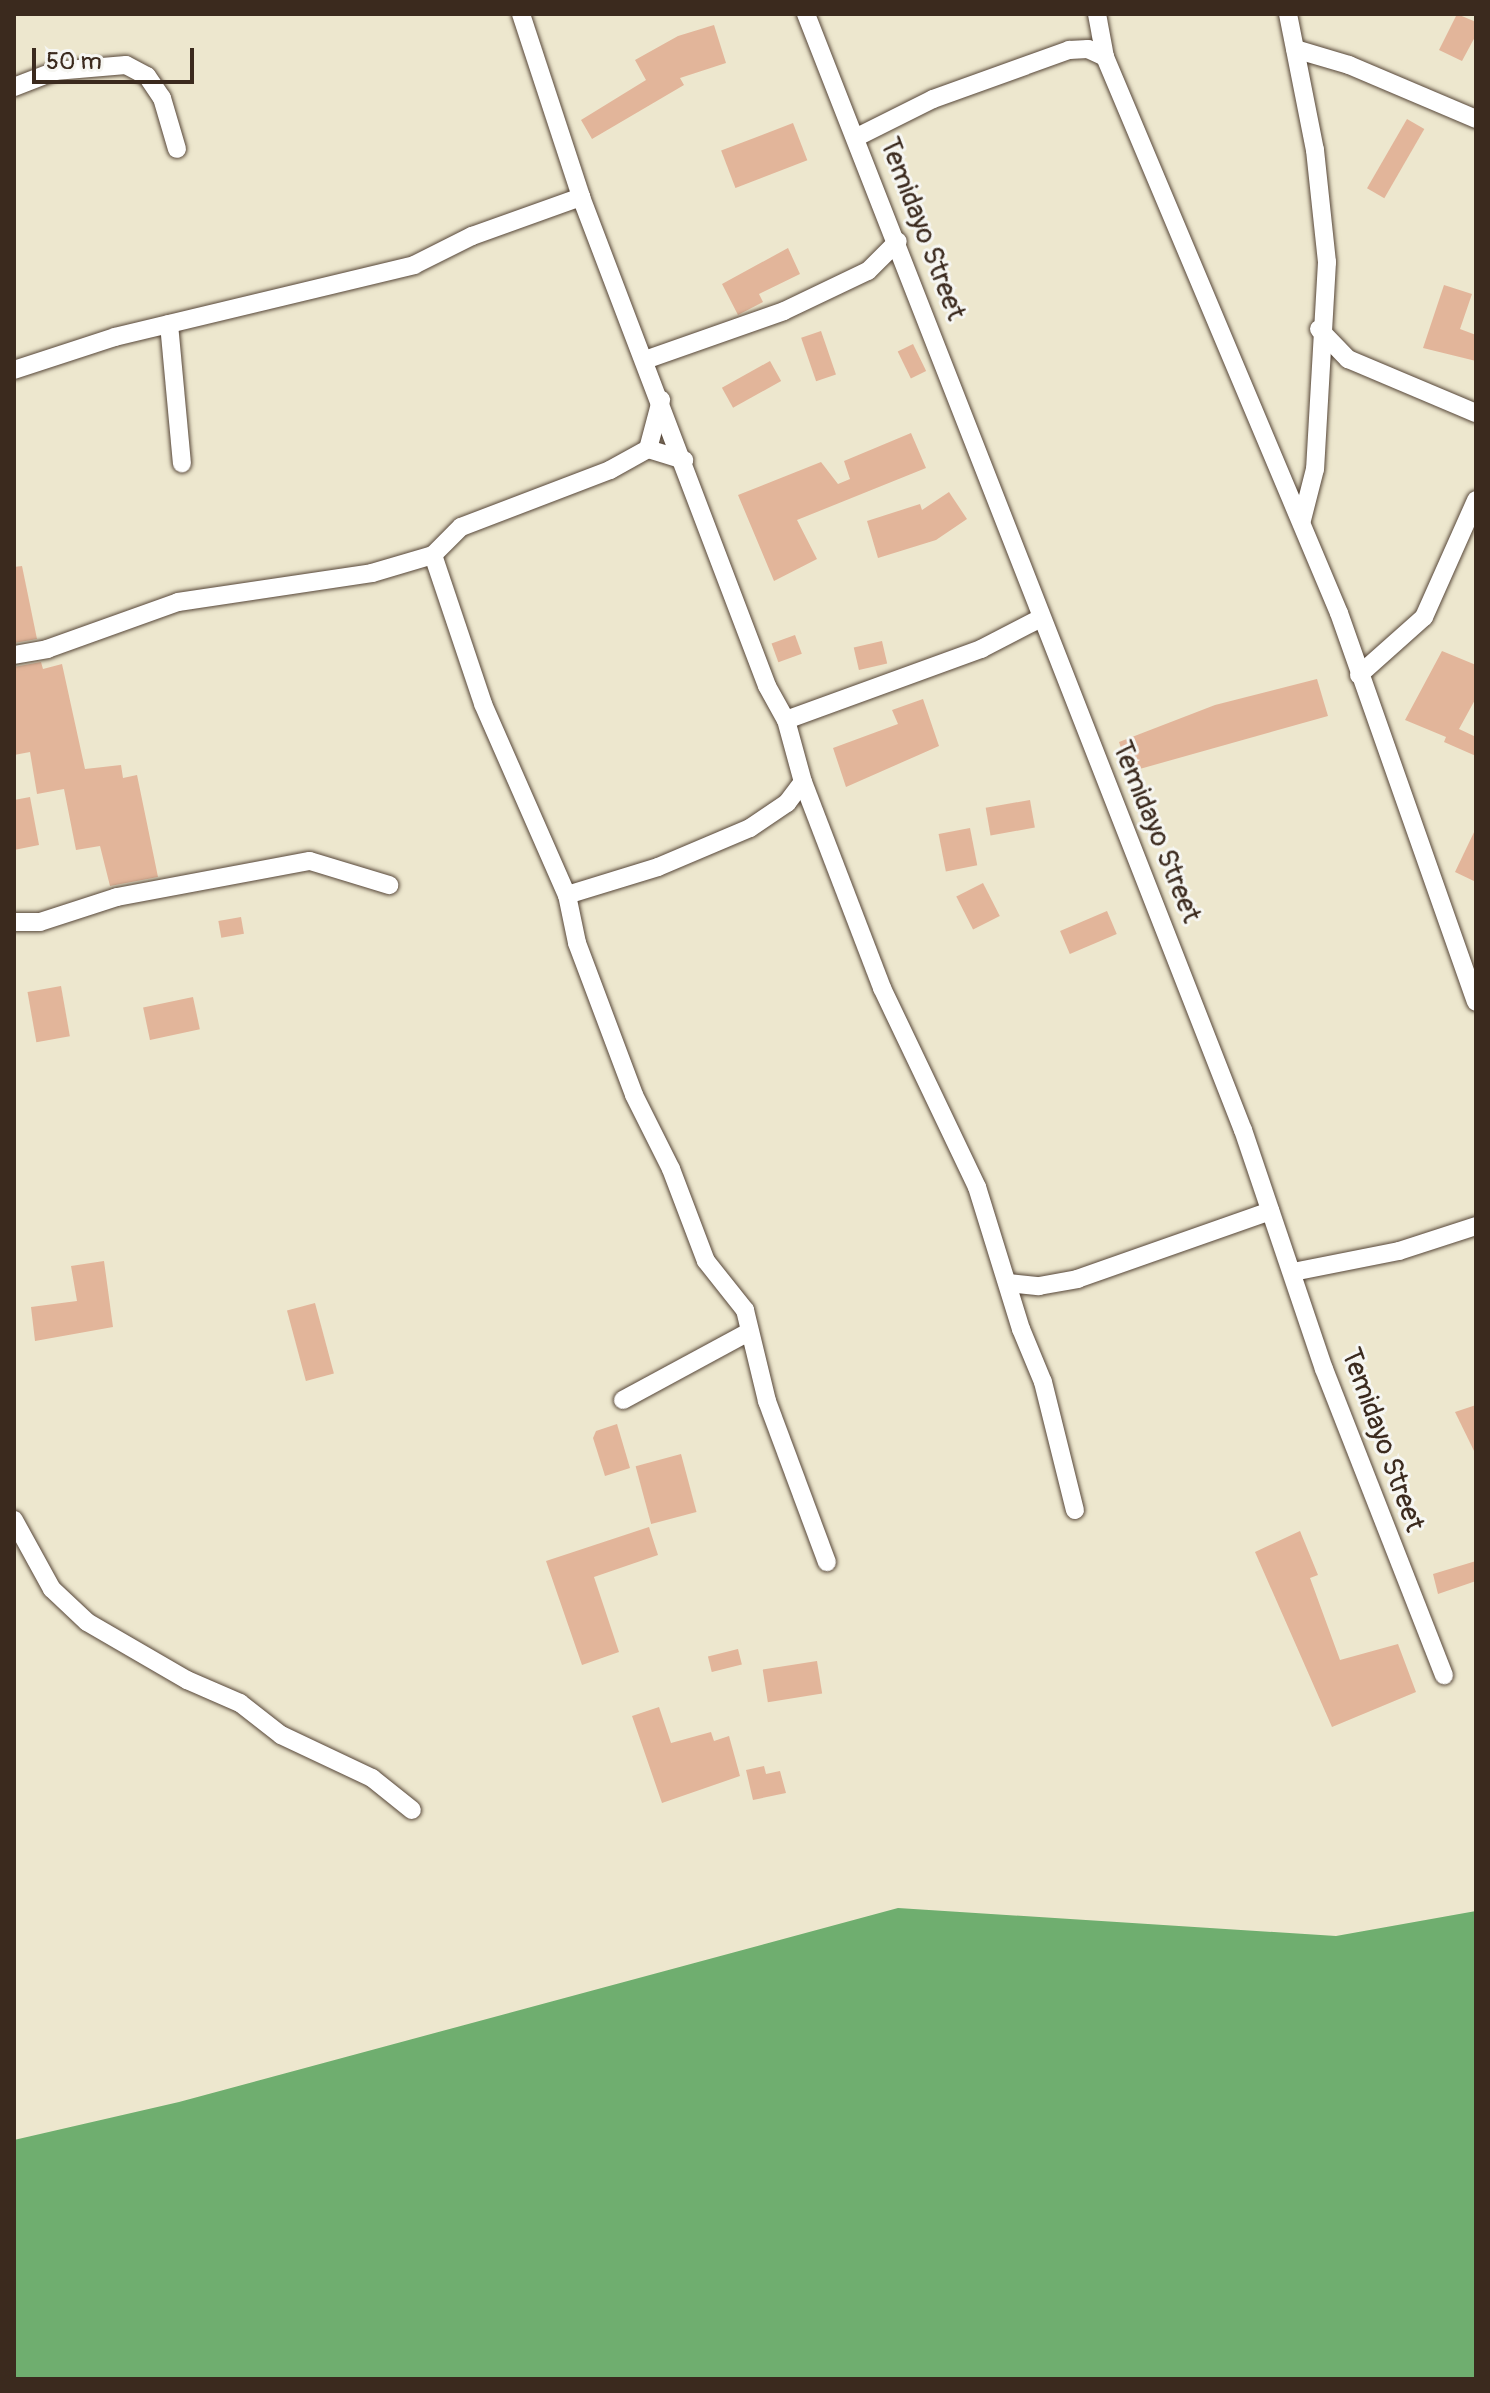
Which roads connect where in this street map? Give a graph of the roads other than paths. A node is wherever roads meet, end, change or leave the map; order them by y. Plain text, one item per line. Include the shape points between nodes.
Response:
1 (521, 14) edge
2 (806, 14) edge
3 (1097, 14) edge
4 (1288, 14) edge
5 (1295, 49) junction
6 (1105, 57) junction
7 (14, 87) edge
8 (1476, 119) edge
9 (857, 137) junction
10 (177, 149) dead end
11 (581, 197) junction
12 (898, 241) junction
13 (169, 324) junction
14 (1319, 329) junction
15 (645, 360) junction
16 (14, 370) edge
17 (661, 400) junction
18 (1476, 413) edge
19 (648, 449) junction
20 (684, 460) junction
21 (182, 463) dead end
22 (1476, 500) edge
23 (1302, 520) junction
24 (433, 555) junction
25 (1039, 619) junction
26 (14, 655) edge
27 (1359, 675) junction
28 (786, 720) junction
29 (803, 782) junction
30 (389, 885) dead end
31 (567, 895) junction
32 (14, 922) edge
33 (1476, 1002) edge
34 (1270, 1211) junction
35 (1476, 1226) edge
36 (1293, 1272) junction
37 (1008, 1283) junction
38 (749, 1332) junction
39 (623, 1400) dead end
40 (1075, 1510) dead end
41 (14, 1520) edge
42 (827, 1562) dead end
43 (1444, 1675) dead end
44 (412, 1810) dead end

1 - 11 street
2 - 9 street, Temidayo Street
3 - 6 street
4 - 5 street
5 - 8 street via 1349,65
5 - 14 street via 1315,150 1327,262 1326,306
6 - 9 street via 1088,49 1069,50 933,99
6 - 23 street
7 - 10 street via 55,71 126,65 147,76 162,98
9 - 12 street, Temidayo Street
11 - 13 street via 472,236 414,265
11 - 15 street
12 - 15 street via 868,271 784,311
12 - 25 street, Temidayo Street
13 - 16 street
13 - 21 street
14 - 18 street via 1348,359
14 - 23 street via 1315,469
15 - 17 street
17 - 19 street
17 - 20 street
19 - 20 street
19 - 24 street via 610,470 461,527
20 - 28 street via 767,686
22 - 27 street via 1424,617
23 - 27 street
24 - 26 street via 372,573 178,602 47,649
24 - 31 street via 483,704
25 - 28 street via 981,649
25 - 34 street, Temidayo Street via 1166,931
27 - 33 street
28 - 29 street
29 - 31 street via 771,818 658,867
29 - 37 street via 909,1054 957,1138
30 - 32 street via 310,861 117,897 40,922
31 - 38 street via 577,943 634,1095 671,1169 706,1261 745,1310
34 - 36 street, Temidayo Street
34 - 37 street via 1077,1279 1039,1286
35 - 36 street via 1399,1251
36 - 43 street, Temidayo Street via 1324,1369
37 - 40 street via 1043,1382
38 - 39 street
38 - 42 street via 767,1401
41 - 44 street via 52,1589 87,1622 187,1680 240,1703 281,1735 372,1778

